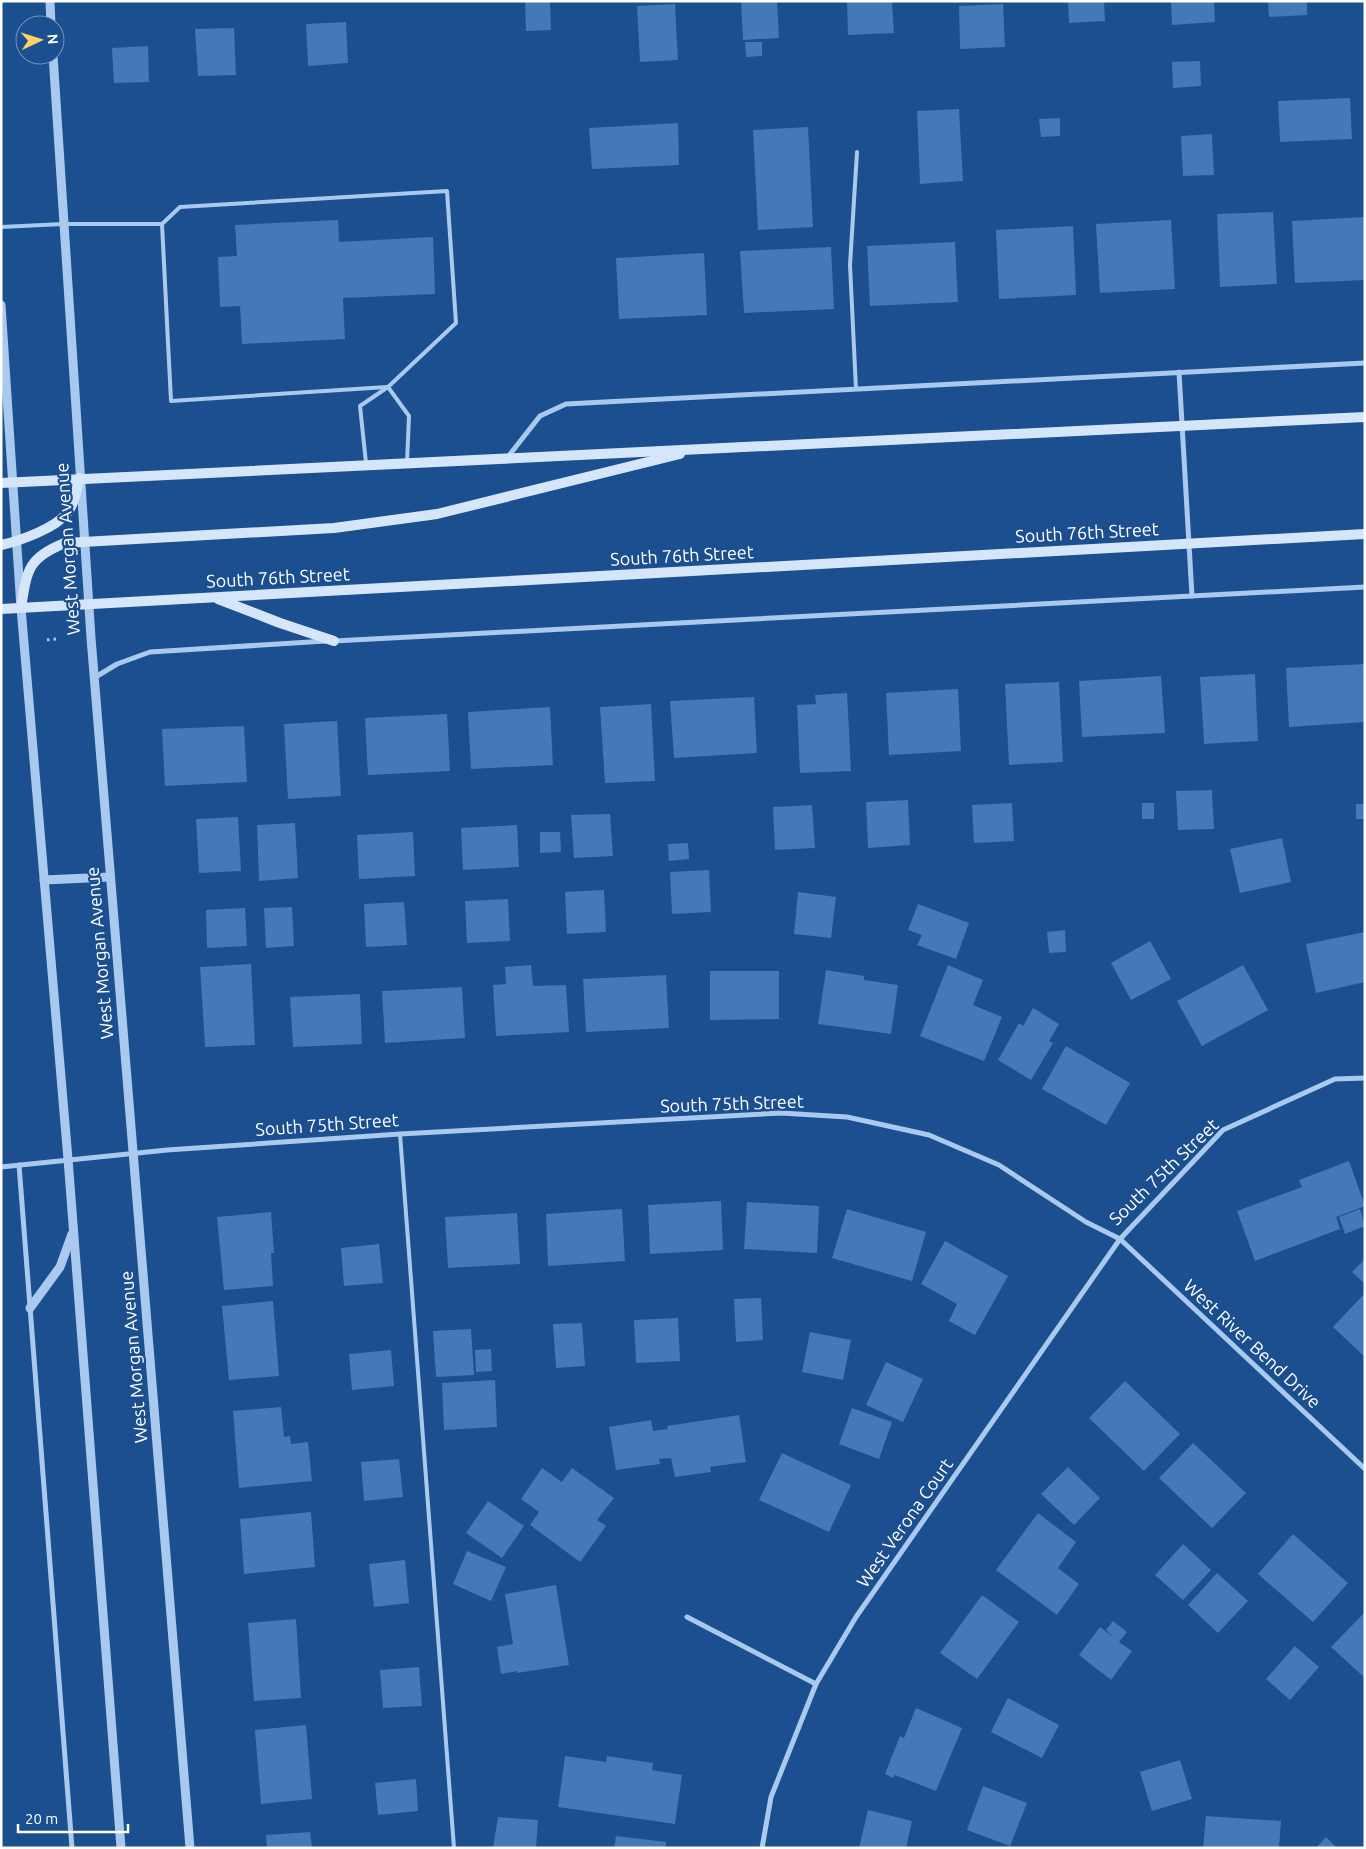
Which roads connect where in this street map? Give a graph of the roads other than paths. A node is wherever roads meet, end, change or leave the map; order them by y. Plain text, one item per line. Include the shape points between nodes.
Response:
1 (50, 1) edge
2 (51, 15) edge
3 (54, 65) edge
4 (857, 152) dead end
5 (64, 224) junction
6 (162, 224) junction
7 (1, 227) edge
8 (1, 305) edge
9 (1365, 363) edge
10 (1179, 372) junction
11 (388, 387) junction
12 (856, 389) junction
13 (1365, 417) edge
14 (1181, 426) junction
15 (703, 448) junction
16 (507, 458) junction
17 (407, 462) junction
18 (366, 464) junction
19 (79, 478) junction
20 (14, 482) junction
21 (1, 483) edge
22 (1365, 534) edge
23 (17, 542) junction
24 (84, 542) junction
25 (1189, 544) junction
26 (1, 545) edge
27 (1365, 587) edge
28 (1192, 596) junction
29 (214, 598) junction
30 (88, 605) junction
31 (21, 608) junction
32 (1, 609) edge
33 (334, 641) junction
34 (94, 678) junction
35 (110, 877) junction
36 (44, 880) junction
37 (1365, 1078) edge
38 (400, 1134) junction
39 (133, 1152) junction
40 (68, 1159) junction
41 (19, 1165) junction
42 (1, 1167) edge
43 (74, 1229) junction
44 (1120, 1239) junction
45 (30, 1308) junction
46 (1365, 1469) edge
47 (687, 1617) dead end
48 (816, 1684) junction
49 (72, 1848) edge
50 (121, 1848) edge
51 (190, 1848) edge
52 (454, 1848) edge
53 (762, 1848) edge

1 - 2 street
3 - 5 street, West Morgan Avenue
4 - 12 lane via 850,265
5 - 6 lane
5 - 7 lane
5 - 19 street, West Morgan Avenue
6 - 11 lane via 171,401
6 - 11 lane via 180,207 447,191 456,323
8 - 20 street
9 - 10 street
10 - 12 street
10 - 14 street
11 - 17 lane via 409,416
11 - 18 lane via 360,406
12 - 16 street via 566,404 540,416
13 - 14 main road
14 - 15 main road
14 - 25 street
15 - 16 main road
15 - 24 main road via 407,519 334,528
16 - 17 main road
17 - 18 main road
18 - 19 main road
19 - 20 main road
19 - 23 main road via 75,499 68,512 33,536
19 - 24 street, West Morgan Avenue
20 - 21 main road
20 - 23 street
22 - 25 main road, South 76th Street
23 - 26 main road
23 - 31 street
24 - 30 street, West Morgan Avenue
24 - 31 main road via 65,543 37,557 24,585
25 - 28 street
25 - 29 main road, South 76th Street
27 - 28 street
28 - 33 street
29 - 30 main road, South 76th Street
29 - 33 main road
30 - 31 main road, South 76th Street
30 - 34 street, West Morgan Avenue
31 - 32 main road, South 76th Street
31 - 36 street
33 - 34 street via 150,652 118,664
34 - 35 street, West Morgan Avenue
35 - 36 street
35 - 39 street, West Morgan Avenue
36 - 40 street
37 - 44 street, South 75th Street via 1335,1079 1223,1130
38 - 39 street, South 75th Street
38 - 44 street, South 75th Street via 781,1113 848,1117 929,1135 999,1165 1086,1222
38 - 52 lane
39 - 40 street, South 75th Street
39 - 51 street, West Morgan Avenue
40 - 41 street, South 75th Street
40 - 43 street
41 - 42 street, South 75th Street
41 - 45 street
43 - 45 street via 60,1267
43 - 50 street
44 - 46 street, West River Bend Drive
44 - 48 street, West Verona Court via 856,1617
45 - 49 street
47 - 48 street
48 - 53 street, West Verona Court via 771,1797

